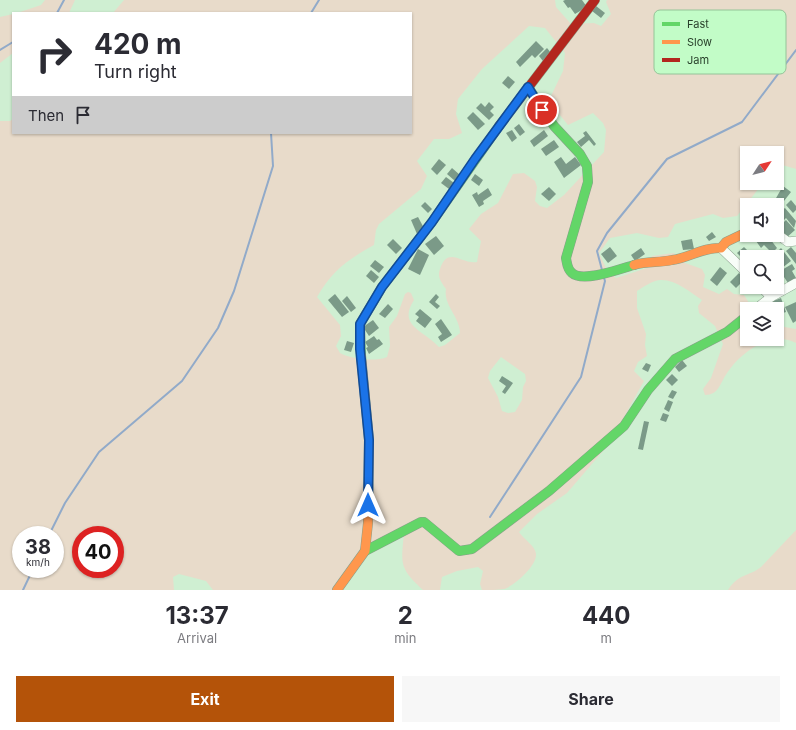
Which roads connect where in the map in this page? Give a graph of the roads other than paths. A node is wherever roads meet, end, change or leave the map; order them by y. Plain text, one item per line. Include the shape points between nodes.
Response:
1 (595, 0) edge
2 (528, 87) junction
3 (740, 235) edge
4 (784, 239) edge
5 (796, 241) edge
6 (721, 248) junction
7 (740, 266) edge
8 (796, 283) edge
9 (768, 294) edge
10 (771, 297) junction
11 (765, 302) edge
12 (740, 322) edge
13 (365, 551) junction
14 (337, 590) edge

1 - 2 street
2 - 6 street via 542,110 585,160 588,171 588,182 566,258 567,267 574,275 598,275 649,261 674,260 711,247
2 - 13 street via 432,222 382,287 360,324 369,440
3 - 6 street via 726,242
4 - 5 street via 788,242
6 - 7 street
8 - 10 street
9 - 10 street
10 - 11 street
12 - 13 street via 727,332 675,359 648,390 624,426 549,492 472,549 459,551 421,522
13 - 14 street

